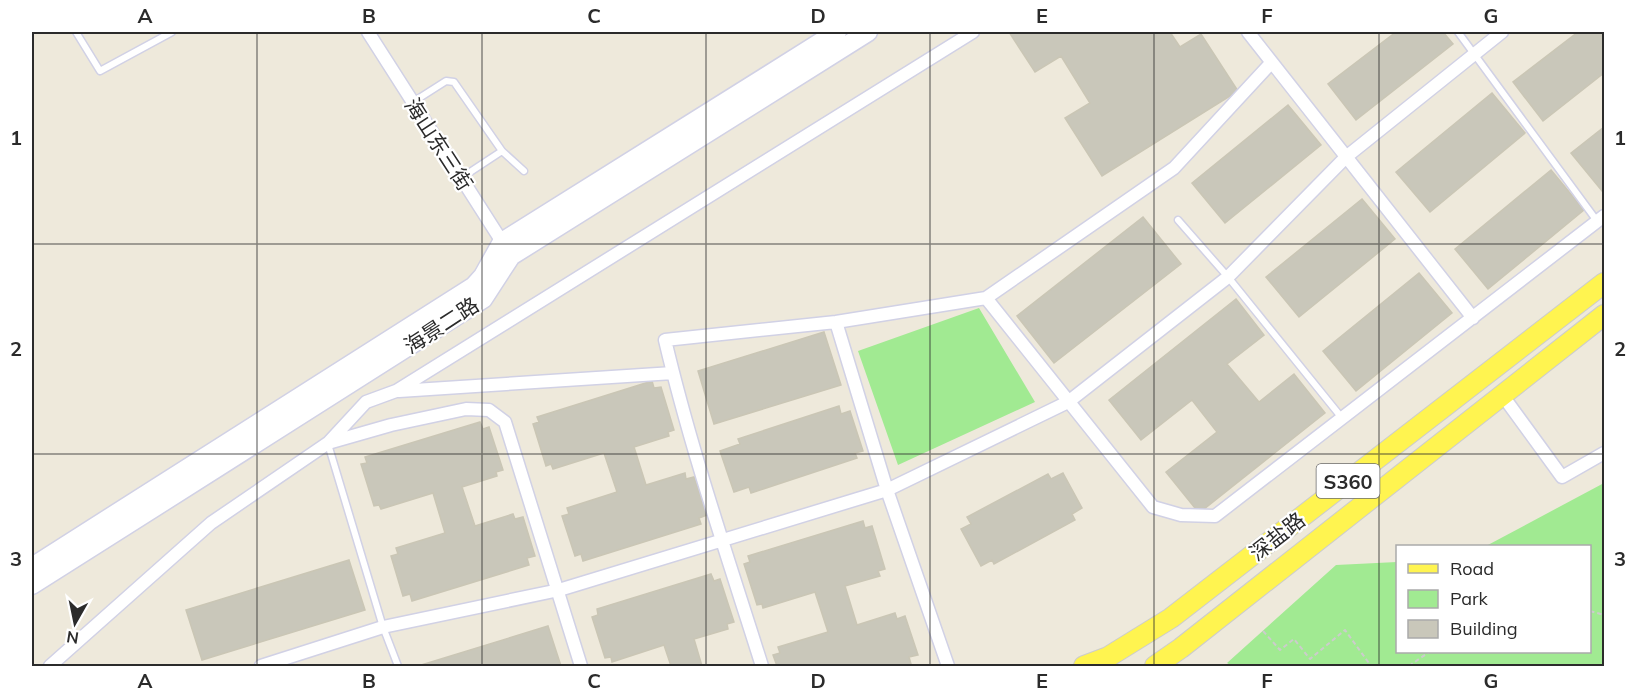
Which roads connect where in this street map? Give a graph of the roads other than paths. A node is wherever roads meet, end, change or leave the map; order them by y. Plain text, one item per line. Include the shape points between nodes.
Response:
1 (76, 32) edge
2 (172, 32) edge
3 (368, 32) edge
4 (837, 32) edge
5 (868, 32) edge
6 (973, 32) edge
7 (1248, 32) edge
8 (1458, 32) edge
9 (1502, 32) edge
10 (1474, 56) junction
11 (1271, 63) junction
12 (413, 102) junction
13 (502, 151) junction
14 (1346, 157) junction
15 (524, 171) dead end
16 (461, 178) junction
17 (1601, 219) edge
18 (1178, 220) dead end
19 (506, 249) junction
20 (1228, 277) junction
21 (1605, 283) edge
22 (986, 298) junction
23 (1605, 315) edge
24 (1473, 318) junction
25 (836, 322) junction
26 (673, 373) junction
27 (396, 391) junction
28 (1503, 396) junction
29 (1068, 402) junction
30 (1342, 418) junction
31 (328, 443) junction
32 (1605, 453) edge
33 (887, 490) junction
34 (722, 540) junction
35 (32, 567) edge
36 (32, 585) edge
37 (559, 590) junction
38 (382, 627) junction
39 (50, 666) edge
40 (261, 666) edge
41 (398, 666) edge
42 (581, 666) edge
43 (762, 666) edge
44 (948, 666) edge
45 (1084, 666) edge
46 (1155, 666) edge

1 - 2 lane via 100,70
3 - 12 street, 海山东三街
4 - 19 street, 海景二路
5 - 19 street, 海景二路
6 - 27 street
7 - 11 street
8 - 10 lane
9 - 10 street
10 - 14 street
10 - 17 lane
11 - 14 street
11 - 22 street via 1174,168
12 - 13 lane via 446,81 454,82
12 - 16 street, 海山东三街
13 - 15 lane
13 - 16 lane
14 - 20 street
14 - 24 street
16 - 19 street, 海山东三街
17 - 24 street
18 - 20 lane
19 - 35 street, 海景二路 via 474,286
19 - 36 street, 海景二路 via 483,299
20 - 29 street
20 - 30 lane
21 - 45 main road, 深盐路 / S360 via 1171,618 1108,657
22 - 25 street
22 - 29 street
23 - 28 main road, 深盐路 / S360
24 - 30 street
25 - 26 street via 665,340
25 - 33 street
26 - 27 street
26 - 34 street
27 - 31 street via 366,402
28 - 32 street via 1562,477
28 - 46 main road, 深盐路 / S360
29 - 30 street via 1153,507 1181,515 1215,516
29 - 33 street
31 - 37 street via 466,409 489,410 505,422
31 - 38 lane
31 - 39 street via 211,523
33 - 34 street
33 - 44 street
34 - 37 street
34 - 43 street
37 - 38 street
37 - 42 street
38 - 40 street
38 - 41 lane

